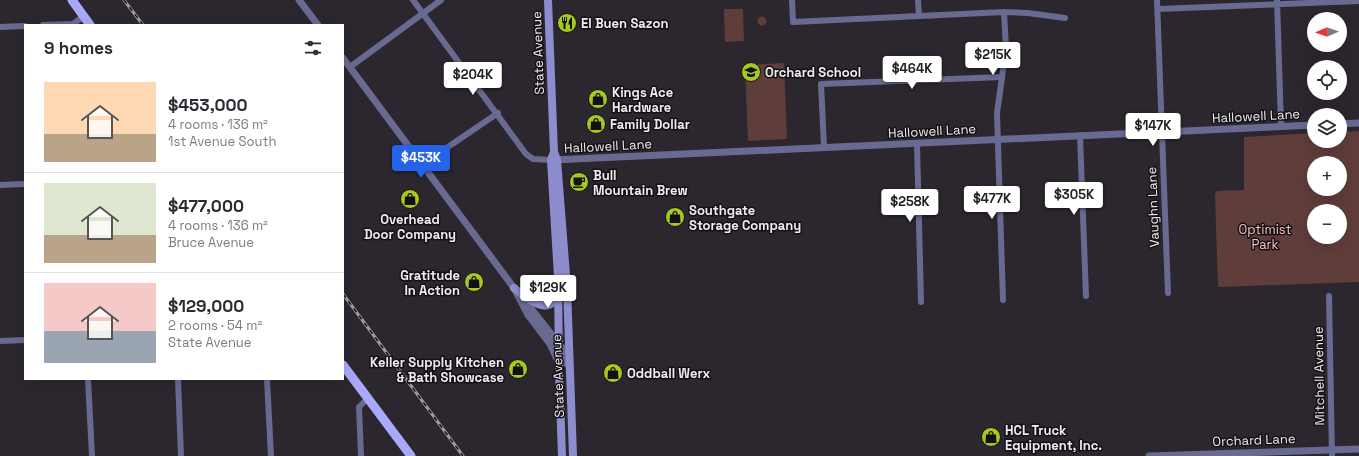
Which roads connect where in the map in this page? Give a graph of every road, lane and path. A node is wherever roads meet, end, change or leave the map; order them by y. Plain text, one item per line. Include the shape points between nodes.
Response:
1 (72, 0) edge
2 (299, 0) edge
3 (414, 0) edge
4 (441, 0) edge
5 (548, 0) edge
6 (792, 0) edge
7 (918, 0) edge
8 (1157, 0) edge
9 (1359, 1) edge
10 (1277, 2) edge
11 (1158, 9) junction
12 (1004, 12) junction
13 (424, 14) junction
14 (84, 16) junction
15 (919, 16) junction
16 (1066, 18) dead end
17 (73, 24) edge
18 (89, 24) edge
19 (317, 24) edge
20 (24, 26) edge
21 (0, 27) edge
22 (344, 59) edge
23 (350, 67) junction
24 (1002, 77) junction
25 (498, 113) junction
26 (1347, 124) edge
27 (1359, 124) edge
28 (1307, 125) edge
29 (1281, 126) junction
30 (1161, 132) junction
31 (1080, 135) junction
32 (998, 140) junction
33 (917, 144) junction
34 (824, 147) junction
35 (554, 158) junction
36 (423, 164) junction
37 (24, 184) edge
38 (0, 185) edge
39 (558, 277) junction
40 (514, 288) junction
41 (1168, 293) dead end
42 (1086, 296) dead end
43 (1329, 296) dead end
44 (1003, 300) dead end
45 (921, 302) dead end
46 (24, 340) edge
47 (0, 341) edge
48 (559, 343) junction
49 (559, 365) junction
50 (344, 366) edge
51 (88, 380) edge
52 (178, 380) edge
53 (267, 380) edge
54 (368, 398) junction
55 (572, 425) junction
56 (1359, 449) edge
57 (1331, 453) edge
58 (1245, 454) edge
59 (1165, 455) edge
60 (92, 456) edge
61 (181, 456) edge
62 (271, 456) edge
63 (361, 456) edge
64 (411, 456) edge
65 (562, 456) edge
66 (573, 456) edge
67 (1149, 456) edge

1 - 14 main road
2 - 19 street
3 - 13 street
4 - 13 street
5 - 35 main road, State Avenue
6 - 15 street via 793,22
7 - 15 street
8 - 11 street, Vaughn Lane
9 - 10 street
10 - 11 street
10 - 29 street
11 - 30 street, Vaughn Lane
12 - 15 street
12 - 16 street via 1028,12
12 - 24 street via 1006,50
13 - 23 street
13 - 25 street
14 - 17 street
14 - 18 main road
20 - 21 street
22 - 23 street
23 - 36 street
24 - 32 street via 997,113
24 - 34 street via 821,84
25 - 35 street via 526,154 533,159
25 - 36 street
26 - 27 street
28 - 29 street, Hallowell Lane
29 - 30 street, Hallowell Lane
30 - 31 street, Hallowell Lane
30 - 41 street, Vaughn Lane
31 - 32 street, Hallowell Lane
31 - 42 street
32 - 33 street, Hallowell Lane
32 - 44 street
33 - 34 street, Hallowell Lane
33 - 45 street
34 - 35 street, Hallowell Lane
35 - 39 main road, State Avenue
35 - 55 main road, State Avenue via 567,288
36 - 40 street
37 - 38 street
39 - 40 main road via 553,300 549,305 539,304
39 - 48 main road, State Avenue
40 - 48 street
40 - 49 street via 528,315 550,344
43 - 57 street, Mitchell Avenue
46 - 47 street
48 - 49 main road, State Avenue
48 - 55 street via 566,357
49 - 65 main road, State Avenue
50 - 54 main road
51 - 60 street
52 - 61 street
53 - 62 street
54 - 63 street via 360,407
54 - 64 main road
55 - 66 main road, State Avenue
56 - 57 street, Orchard Lane
57 - 58 street, Orchard Lane
58 - 59 street, Orchard Lane
59 - 67 street, Orchard Lane

